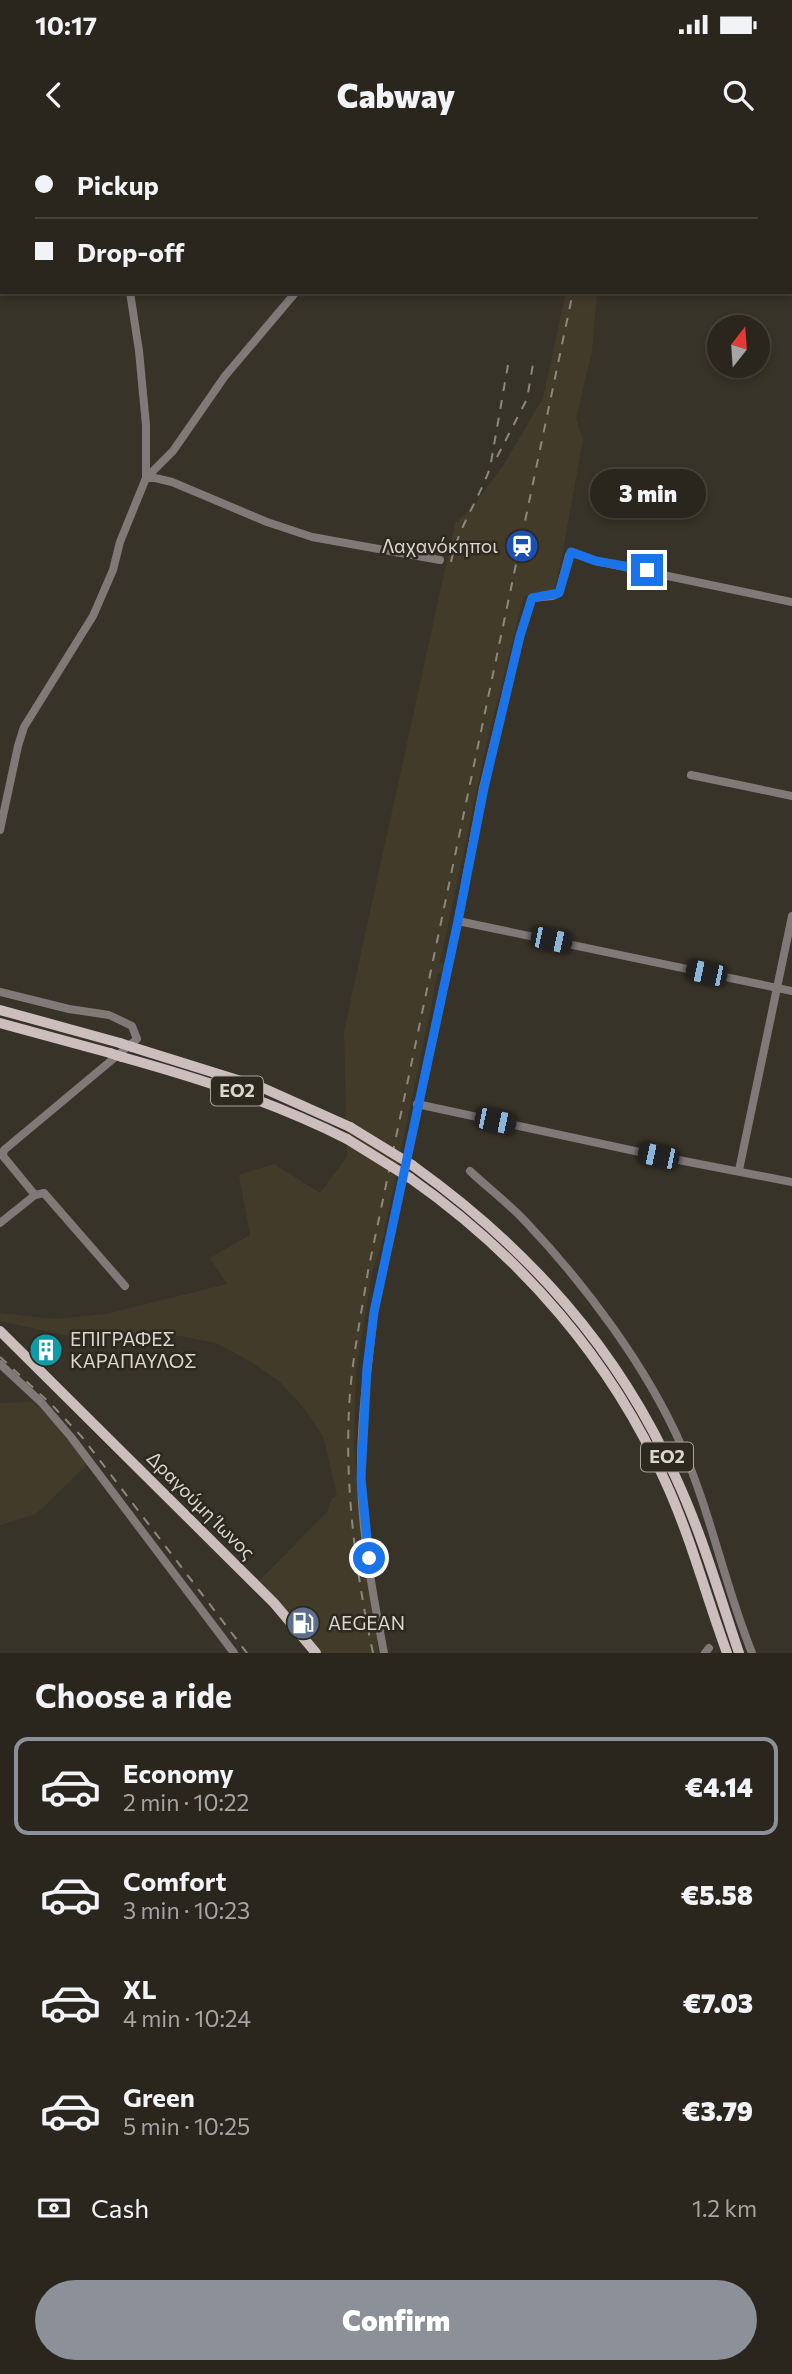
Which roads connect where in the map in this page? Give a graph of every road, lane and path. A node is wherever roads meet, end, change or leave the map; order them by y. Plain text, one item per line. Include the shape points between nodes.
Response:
1 (130, 294) edge
2 (294, 294) edge
3 (146, 478) junction
4 (440, 560) dead end
5 (792, 602) edge
6 (691, 775) dead end
7 (792, 796) edge
8 (0, 830) edge
9 (792, 916) edge
10 (458, 921) junction
11 (777, 988) junction
12 (792, 991) edge
13 (0, 992) edge
14 (0, 1010) edge
15 (0, 1023) edge
16 (417, 1104) junction
17 (740, 1170) junction
18 (470, 1171) dead end
19 (792, 1182) edge
20 (35, 1195) junction
21 (0, 1223) edge
22 (125, 1286) dead end
23 (0, 1331) edge
24 (0, 1364) edge
25 (234, 1653) edge
26 (316, 1653) edge
27 (384, 1653) edge
28 (727, 1653) edge
29 (739, 1653) edge
30 (752, 1653) edge

1 - 3 street via 146,425
2 - 3 street via 225,376 173,451
3 - 4 street via 172,482 312,537
3 - 8 street via 93,616 24,727
5 - 10 street via 571,552 559,593 532,598 524,623
6 - 7 street
9 - 11 street
10 - 11 street
10 - 16 street
11 - 12 street
11 - 17 street
13 - 20 street via 109,1015 136,1032 137,1039 4,1150 3,1156
14 - 29 main road, ΕΟ2, bridge via 256,1085 350,1127 412,1165 480,1216 551,1284 634,1398 691,1513
15 - 28 main road, ΕΟ2, bridge via 234,1089 310,1121 410,1178 474,1226 542,1293 597,1362 631,1415 680,1517
16 - 17 street
16 - 27 street via 374,1312 366,1382 361,1478
17 - 19 street
18 - 30 street via 533,1230 602,1313 646,1378 693,1474
20 - 21 street
20 - 22 street via 46,1195
23 - 26 main road, Δραγούμη Ίωνος via 274,1603
24 - 25 street via 71,1437

